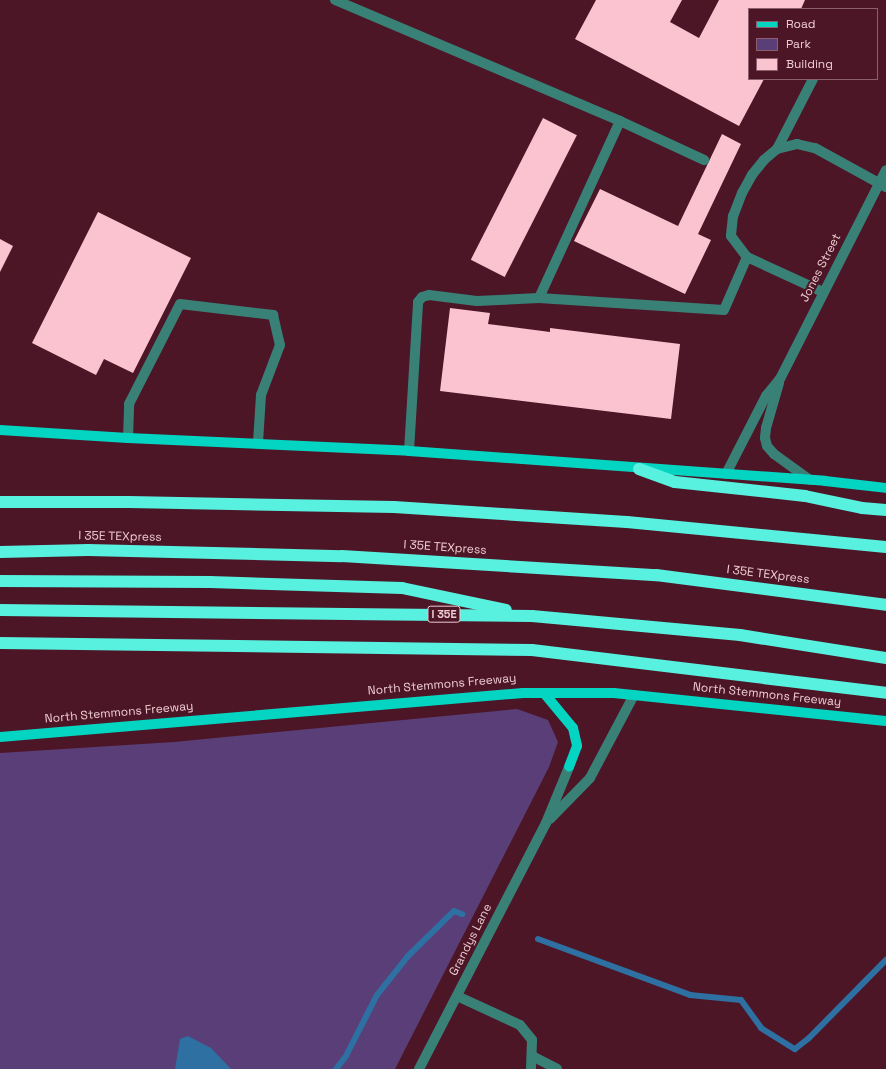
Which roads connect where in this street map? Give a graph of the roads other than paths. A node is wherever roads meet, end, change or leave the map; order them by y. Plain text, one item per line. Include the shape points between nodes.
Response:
1 (335, 0) edge
2 (812, 80) edge
3 (620, 121) junction
4 (777, 149) junction
5 (704, 160) dead end
6 (886, 170) edge
7 (883, 185) edge
8 (747, 256) junction
9 (823, 292) junction
10 (539, 298) junction
11 (780, 379) junction
12 (0, 430) edge
13 (128, 438) junction
14 (258, 443) junction
15 (409, 451) junction
16 (639, 469) junction
17 (726, 474) junction
18 (810, 480) junction
19 (886, 488) edge
20 (0, 502) edge
21 (886, 510) edge
22 (886, 547) edge
23 (0, 552) edge
24 (0, 581) edge
25 (886, 605) edge
26 (0, 610) edge
27 (532, 616) junction
28 (0, 643) edge
29 (886, 658) edge
30 (544, 692) junction
31 (886, 693) edge
32 (634, 695) junction
33 (886, 721) edge
34 (0, 737) edge
35 (569, 767) joint
36 (546, 823) junction
37 (457, 996) junction
38 (532, 1056) junction
39 (419, 1069) edge
40 (531, 1069) edge
41 (557, 1069) edge

1 - 3 street
2 - 4 street
3 - 5 street
3 - 10 street
4 - 7 street via 797,144 815,148
4 - 8 street via 752,174 733,216 731,236
6 - 7 street, Jones Street
7 - 9 street, Jones Street
8 - 9 street
8 - 10 street via 724,310
9 - 11 street, Jones Street
10 - 15 street via 477,301 429,295 422,297 418,302
11 - 17 street, Jones Street via 766,396
11 - 18 street, Jones Street via 766,428 767,446
12 - 13 main road
13 - 14 main road
13 - 14 street via 129,404 180,304 273,315 280,345 261,395
14 - 15 main road
15 - 16 main road
16 - 17 main road
16 - 21 highway via 675,482 805,496 862,508
17 - 18 main road
18 - 19 main road
20 - 22 highway via 394,507 627,522
23 - 25 highway, I 35E TEXpress via 88,550 342,556 656,575
24 - 27 highway via 210,582 402,588
26 - 27 highway, I 35E
27 - 29 highway, I 35E via 740,635
28 - 31 highway via 532,650
30 - 32 main road, North Stemmons Freeway
30 - 34 main road, North Stemmons Freeway
30 - 35 main road via 573,728 577,746
32 - 33 main road, North Stemmons Freeway
32 - 36 street, Grandys Lane via 590,778
35 - 36 street, Grandys Lane
36 - 37 street, Grandys Lane
37 - 38 street via 520,1024 532,1040
37 - 39 street, Grandys Lane
38 - 40 street
38 - 41 street

